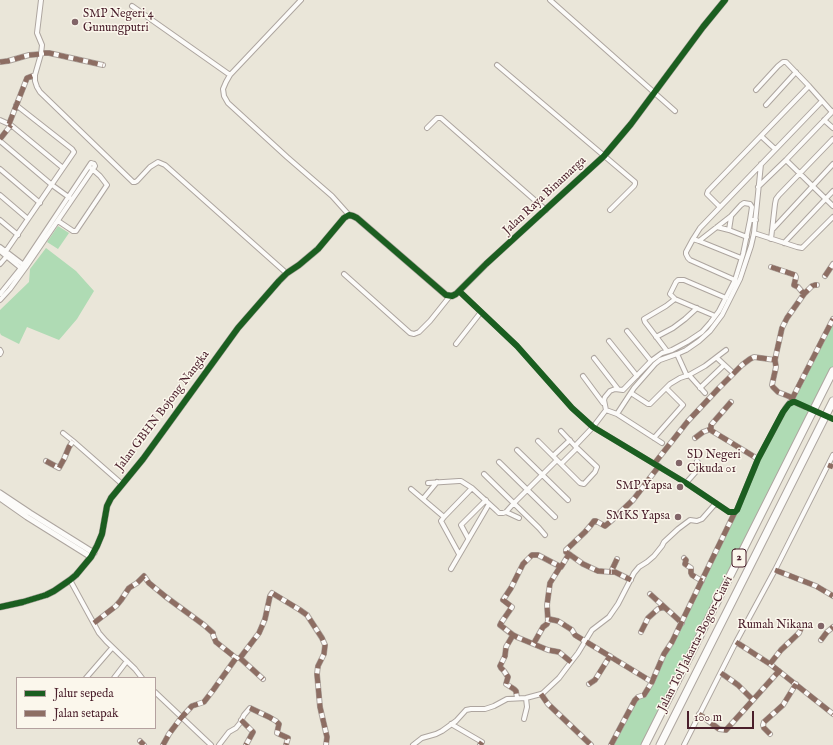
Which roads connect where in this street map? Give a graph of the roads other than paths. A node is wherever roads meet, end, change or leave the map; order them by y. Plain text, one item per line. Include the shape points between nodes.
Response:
1 (41, 0) edge
2 (301, 0) edge
3 (550, 0) edge
4 (725, 0) edge
5 (132, 6) dead end
6 (42, 54) junction
7 (0, 62) edge
8 (103, 65) dead end
9 (497, 65) dead end
10 (796, 72) junction
11 (35, 75) junction
12 (230, 75) junction
13 (809, 86) junction
14 (756, 90) dead end
15 (654, 92) junction
16 (822, 100) junction
17 (16, 105) junction
18 (766, 105) dead end
19 (675, 111) dead end
20 (832, 111) edge
21 (0, 120) edge
22 (824, 120) junction
23 (10, 124) junction
24 (427, 128) dead end
25 (833, 128) edge
26 (761, 136) junction
27 (833, 139) edge
28 (0, 140) edge
29 (775, 149) junction
30 (604, 156) junction
31 (786, 160) junction
32 (761, 164) junction
33 (833, 164) edge
34 (63, 168) junction
35 (0, 169) edge
36 (799, 173) junction
37 (52, 185) junction
38 (812, 186) junction
39 (758, 187) junction
40 (833, 191) edge
41 (0, 195) edge
42 (70, 199) junction
43 (826, 199) junction
44 (40, 203) junction
45 (833, 206) edge
46 (720, 207) junction
47 (546, 210) junction
48 (610, 210) dead end
49 (349, 215) junction
50 (731, 216) junction
51 (833, 217) edge
52 (28, 219) junction
53 (0, 220) edge
54 (750, 220) junction
55 (756, 220) junction
56 (58, 221) junction
57 (828, 222) junction
58 (833, 223) edge
59 (717, 227) junction
60 (729, 230) junction
61 (772, 230) junction
62 (754, 233) junction
63 (18, 235) junction
64 (747, 237) junction
65 (771, 238) junction
66 (693, 239) junction
67 (699, 241) junction
68 (784, 243) junction
69 (0, 247) edge
70 (0, 251) edge
71 (6, 254) junction
72 (741, 258) junction
73 (0, 264) edge
74 (833, 264) edge
75 (23, 267) junction
76 (772, 267) dead end
77 (284, 271) dead end
78 (344, 274) dead end
79 (825, 276) dead end
80 (734, 280) junction
81 (817, 285) dead end
82 (460, 291) junction
83 (0, 294) edge
84 (804, 294) junction
85 (450, 296) junction
86 (726, 298) junction
87 (675, 299) junction
88 (0, 300) edge
89 (697, 308) junction
90 (481, 312) junction
91 (715, 316) junction
92 (833, 319) edge
93 (627, 331) dead end
94 (656, 336) junction
95 (609, 341) dead end
96 (456, 344) dead end
97 (0, 350) edge
98 (726, 350) dead end
99 (668, 351) junction
100 (0, 354) edge
101 (677, 354) junction
102 (594, 358) dead end
103 (717, 358) junction
104 (775, 360) junction
105 (651, 361) junction
106 (724, 365) junction
107 (731, 371) dead end
108 (833, 371) edge
109 (583, 376) dead end
110 (637, 376) junction
111 (688, 376) junction
112 (666, 388) junction
113 (700, 388) junction
114 (618, 389) junction
115 (631, 393) junction
116 (705, 394) dead end
117 (793, 398) junction
118 (833, 401) edge
119 (731, 402) dead end
120 (790, 402) junction
121 (604, 404) junction
122 (805, 407) tunnel mouth
123 (606, 410) junction
124 (617, 414) junction
125 (593, 427) junction
126 (711, 429) junction
127 (561, 431) dead end
128 (62, 433) dead end
129 (654, 438) junction
130 (695, 438) dead end
131 (538, 440) dead end
132 (570, 440) junction
133 (73, 441) junction
134 (662, 443) dead end
135 (576, 447) junction
136 (517, 450) dead end
137 (833, 455) edge
138 (553, 456) junction
139 (758, 459) junction
140 (46, 460) dead end
141 (557, 460) junction
142 (697, 461) dead end
143 (499, 462) dead end
144 (561, 464) junction
145 (654, 464) junction
146 (828, 465) junction
147 (659, 466) junction
148 (833, 467) edge
149 (484, 474) dead end
150 (542, 474) junction
151 (437, 482) junction
152 (686, 482) junction
153 (428, 483) dead end
154 (122, 484) junction
155 (472, 488) junction
156 (411, 489) dead end
157 (527, 490) junction
158 (1, 496) edge
159 (423, 499) junction
160 (568, 500) dead end
161 (487, 502) junction
162 (514, 503) junction
163 (716, 503) junction
164 (506, 512) junction
165 (735, 512) junction
166 (444, 517) junction
167 (555, 517) dead end
168 (519, 518) dead end
169 (545, 534) dead end
170 (468, 538) junction
171 (459, 554) junction
172 (569, 554) junction
173 (93, 555) junction
174 (684, 558) dead end
175 (617, 559) dead end
176 (560, 567) junction
177 (450, 569) dead end
178 (775, 570) junction
179 (611, 572) junction
180 (70, 580) junction
181 (631, 580) junction
182 (702, 581) junction
183 (650, 594) dead end
184 (833, 596) edge
185 (0, 607) edge
186 (663, 607) junction
187 (549, 619) junction
188 (94, 623) junction
189 (682, 623) junction
190 (802, 626) dead end
191 (833, 627) edge
192 (642, 632) dead end
193 (513, 635) junction
194 (821, 640) dead end
195 (585, 641) junction
196 (736, 642) junction
197 (534, 643) junction
198 (112, 648) junction
199 (610, 656) junction
200 (238, 658) junction
201 (127, 661) junction
202 (571, 662) junction
203 (770, 664) junction
204 (779, 671) junction
205 (720, 673) junction
206 (87, 677) edge
207 (115, 677) edge
208 (141, 677) edge
209 (263, 679) dead end
210 (652, 682) junction
211 (589, 684) dead end
212 (796, 684) junction
213 (156, 693) edge
214 (541, 694) junction
215 (517, 698) junction
216 (526, 698) junction
217 (752, 699) junction
218 (699, 714) junction
219 (833, 714) edge
220 (181, 718) junction
221 (524, 719) dead end
222 (241, 720) junction
223 (451, 724) junction
224 (770, 734) dead end
225 (140, 741) dead end
226 (144, 745) edge
227 (163, 745) edge
228 (211, 745) edge
229 (219, 745) edge
230 (246, 745) edge
231 (286, 745) edge
232 (326, 745) edge
233 (413, 745) edge
234 (480, 745) edge
235 (591, 745) edge
236 (611, 745) edge
237 (645, 745) edge
238 (660, 745) edge
239 (684, 745) edge

1 - 6 street via 37,33 42,45
2 - 12 street
3 - 15 street
4 - 15 street, Jalan Raya Binamarga
5 - 12 street
6 - 7 street
6 - 8 street via 49,53
6 - 11 street
9 - 30 street
10 - 13 street
10 - 14 street via 783,62
10 - 18 street
11 - 17 street via 27,78
11 - 77 street via 40,92 133,182 158,162 165,165
12 - 49 street via 224,89 228,103 332,196
13 - 16 street
13 - 26 street
15 - 19 street
15 - 30 street, Jalan Raya Binamarga
16 - 20 street
16 - 29 street
17 - 23 street
17 - 34 street via 72,149 74,152
20 - 22 street
21 - 23 street
22 - 25 street
22 - 31 street
23 - 28 street
23 - 34 street
24 - 47 street via 437,118 441,118
26 - 29 street
26 - 46 street via 707,193
27 - 36 street
28 - 37 street
29 - 32 street
30 - 47 street, Jalan Raya Binamarga
30 - 48 street via 635,184
31 - 36 street
31 - 39 street
32 - 39 street
32 - 46 street
33 - 38 street
34 - 37 street
35 - 44 street
36 - 38 street
36 - 61 street via 776,199
37 - 42 street
37 - 44 street
38 - 43 street
38 - 61 street
39 - 55 street
40 - 43 street
41 - 52 street
42 - 56 street
42 - 56 street via 91,168 107,185 76,231
42 - 75 street
43 - 45 street
43 - 68 street
44 - 52 street
46 - 66 street
47 - 82 street, Jalan Raya Binamarga
49 - 85 street via 357,218 442,292
49 - 154 street, Jalan GBHN Bojong Nangka via 341,220 318,249 279,281 238,328
50 - 54 street via 741,205 747,203 752,206
50 - 59 street
50 - 60 street
51 - 57 street
52 - 63 street
53 - 63 street
54 - 55 street
54 - 64 street
55 - 62 street
56 - 75 street
57 - 58 street
57 - 68 street via 802,248
59 - 60 street
59 - 67 street
60 - 64 street
61 - 65 street
62 - 65 street
62 - 101 street via 740,279 722,314 705,336
63 - 71 street
64 - 72 street
65 - 68 street
66 - 67 street
66 - 80 street via 686,252 688,258
67 - 72 street
69 - 71 street
70 - 71 street
71 - 73 street
71 - 75 street
72 - 80 street
74 - 79 street
75 - 83 street
75 - 88 street
76 - 84 street via 795,275 794,285
78 - 85 street via 414,334 424,327
80 - 86 street
81 - 84 street via 812,286
82 - 85 street, Jalan Raya Binamarga
82 - 90 street
84 - 104 street via 782,328
86 - 87 street via 680,279 670,294
86 - 91 street
87 - 89 street
87 - 94 street via 645,318 645,322
89 - 91 street
89 - 94 street via 672,328
90 - 96 street
90 - 125 street via 517,346 572,408
91 - 99 street via 702,332
92 - 117 street
93 - 105 street
94 - 99 street
95 - 110 street
97 - 100 street
98 - 103 street
99 - 105 street
101 - 111 street
101 - 115 street via 655,364
102 - 114 street
103 - 106 street
103 - 111 street
104 - 117 street via 772,385 778,392
104 - 145 street via 750,358 688,421
105 - 110 street
106 - 107 street
106 - 113 street
108 - 237 highway, Jalan Tol Jakarta–Bogor–Ciawi / 2
109 - 121 street
110 - 114 street via 623,390
111 - 112 street via 680,378
111 - 113 street
112 - 115 street via 650,404
112 - 129 street via 683,405
113 - 116 street
114 - 121 street via 607,393
115 - 124 street
117 - 120 street
118 - 238 highway, Jalan Tol Jakarta–Bogor–Ciawi / 2
119 - 126 street via 711,425
120 - 122 street
120 - 139 street
121 - 123 street
123 - 124 street
123 - 125 street
124 - 129 street
125 - 135 street
125 - 145 street
126 - 130 street
126 - 139 street
127 - 132 street
128 - 133 street
129 - 134 street
131 - 138 street
132 - 135 street
132 - 138 street
133 - 140 street via 59,468
133 - 154 street
135 - 144 street
135 - 144 street via 597,467 585,484 581,484
136 - 150 street
137 - 146 street
138 - 141 street
139 - 165 street
141 - 144 street
141 - 150 street
142 - 152 street via 701,466
143 - 157 street
145 - 147 street
146 - 148 street
146 - 178 street
147 - 152 street
147 - 172 street via 633,500 605,526 594,521 566,550
149 - 162 street
150 - 157 street
150 - 160 street
151 - 153 street
151 - 155 street via 459,481
151 - 159 street
152 - 163 street
154 - 173 street, Jalan GBHN Bojong Nangka via 109,502 102,534
155 - 161 street
155 - 166 street
156 - 159 street
157 - 162 street
157 - 167 street
158 - 173 street via 27,517
159 - 166 street
161 - 164 street via 499,513
161 - 170 street
161 - 170 street via 461,525
162 - 164 street
162 - 169 street
163 - 165 street via 726,510
163 - 181 street via 702,519 690,520 678,529 654,556 639,567
164 - 168 street
165 - 182 street
166 - 171 street via 442,523
170 - 171 street
171 - 177 street
172 - 176 street
172 - 179 street via 594,570
173 - 180 street, Jalan GBHN Bojong Nangka
174 - 182 street via 685,564 691,568 692,575
175 - 179 street
176 - 187 street via 550,583 547,605
176 - 193 street via 534,554 523,564 503,600 512,607 500,625
178 - 184 street via 816,586
178 - 196 street
179 - 181 street
180 - 185 street, Jalan GBHN Bojong Nangka via 46,595
180 - 188 street
181 - 195 street via 609,617 592,629
182 - 189 street
183 - 186 street
186 - 189 street
186 - 192 street via 648,618
187 - 195 street via 569,628 574,636
187 - 197 street
188 - 198 street
188 - 200 street via 116,606 129,588 144,576 166,597 204,625 213,633 216,642
189 - 210 street
190 - 203 street via 799,633
191 - 194 street
193 - 197 street
193 - 215 street via 500,666 508,677 506,684 516,691
195 - 199 street
195 - 202 street
196 - 203 street
196 - 205 street
197 - 202 street via 548,650 560,652
198 - 201 street
198 - 206 street
199 - 210 street
199 - 211 street via 595,680
200 - 209 street
200 - 220 street via 204,702 192,706
200 - 232 street via 263,626 271,594 307,615 325,645 317,674
201 - 207 street
201 - 208 street
202 - 214 street
203 - 204 street
204 - 212 street
204 - 217 street
205 - 217 street via 738,685
205 - 218 street
210 - 236 street via 644,695 635,700
212 - 219 street
212 - 224 street via 783,704 764,722 764,728
213 - 220 street
214 - 216 street
214 - 235 street via 548,704
215 - 216 street
215 - 223 street via 485,709 466,710
216 - 221 street
217 - 218 street via 726,730 719,729
218 - 239 street
220 - 227 street
220 - 228 street
222 - 229 street
222 - 230 street via 253,732
222 - 231 street via 250,708 269,717 279,724 277,733 288,738
223 - 233 street
223 - 234 street via 482,742
225 - 226 street

